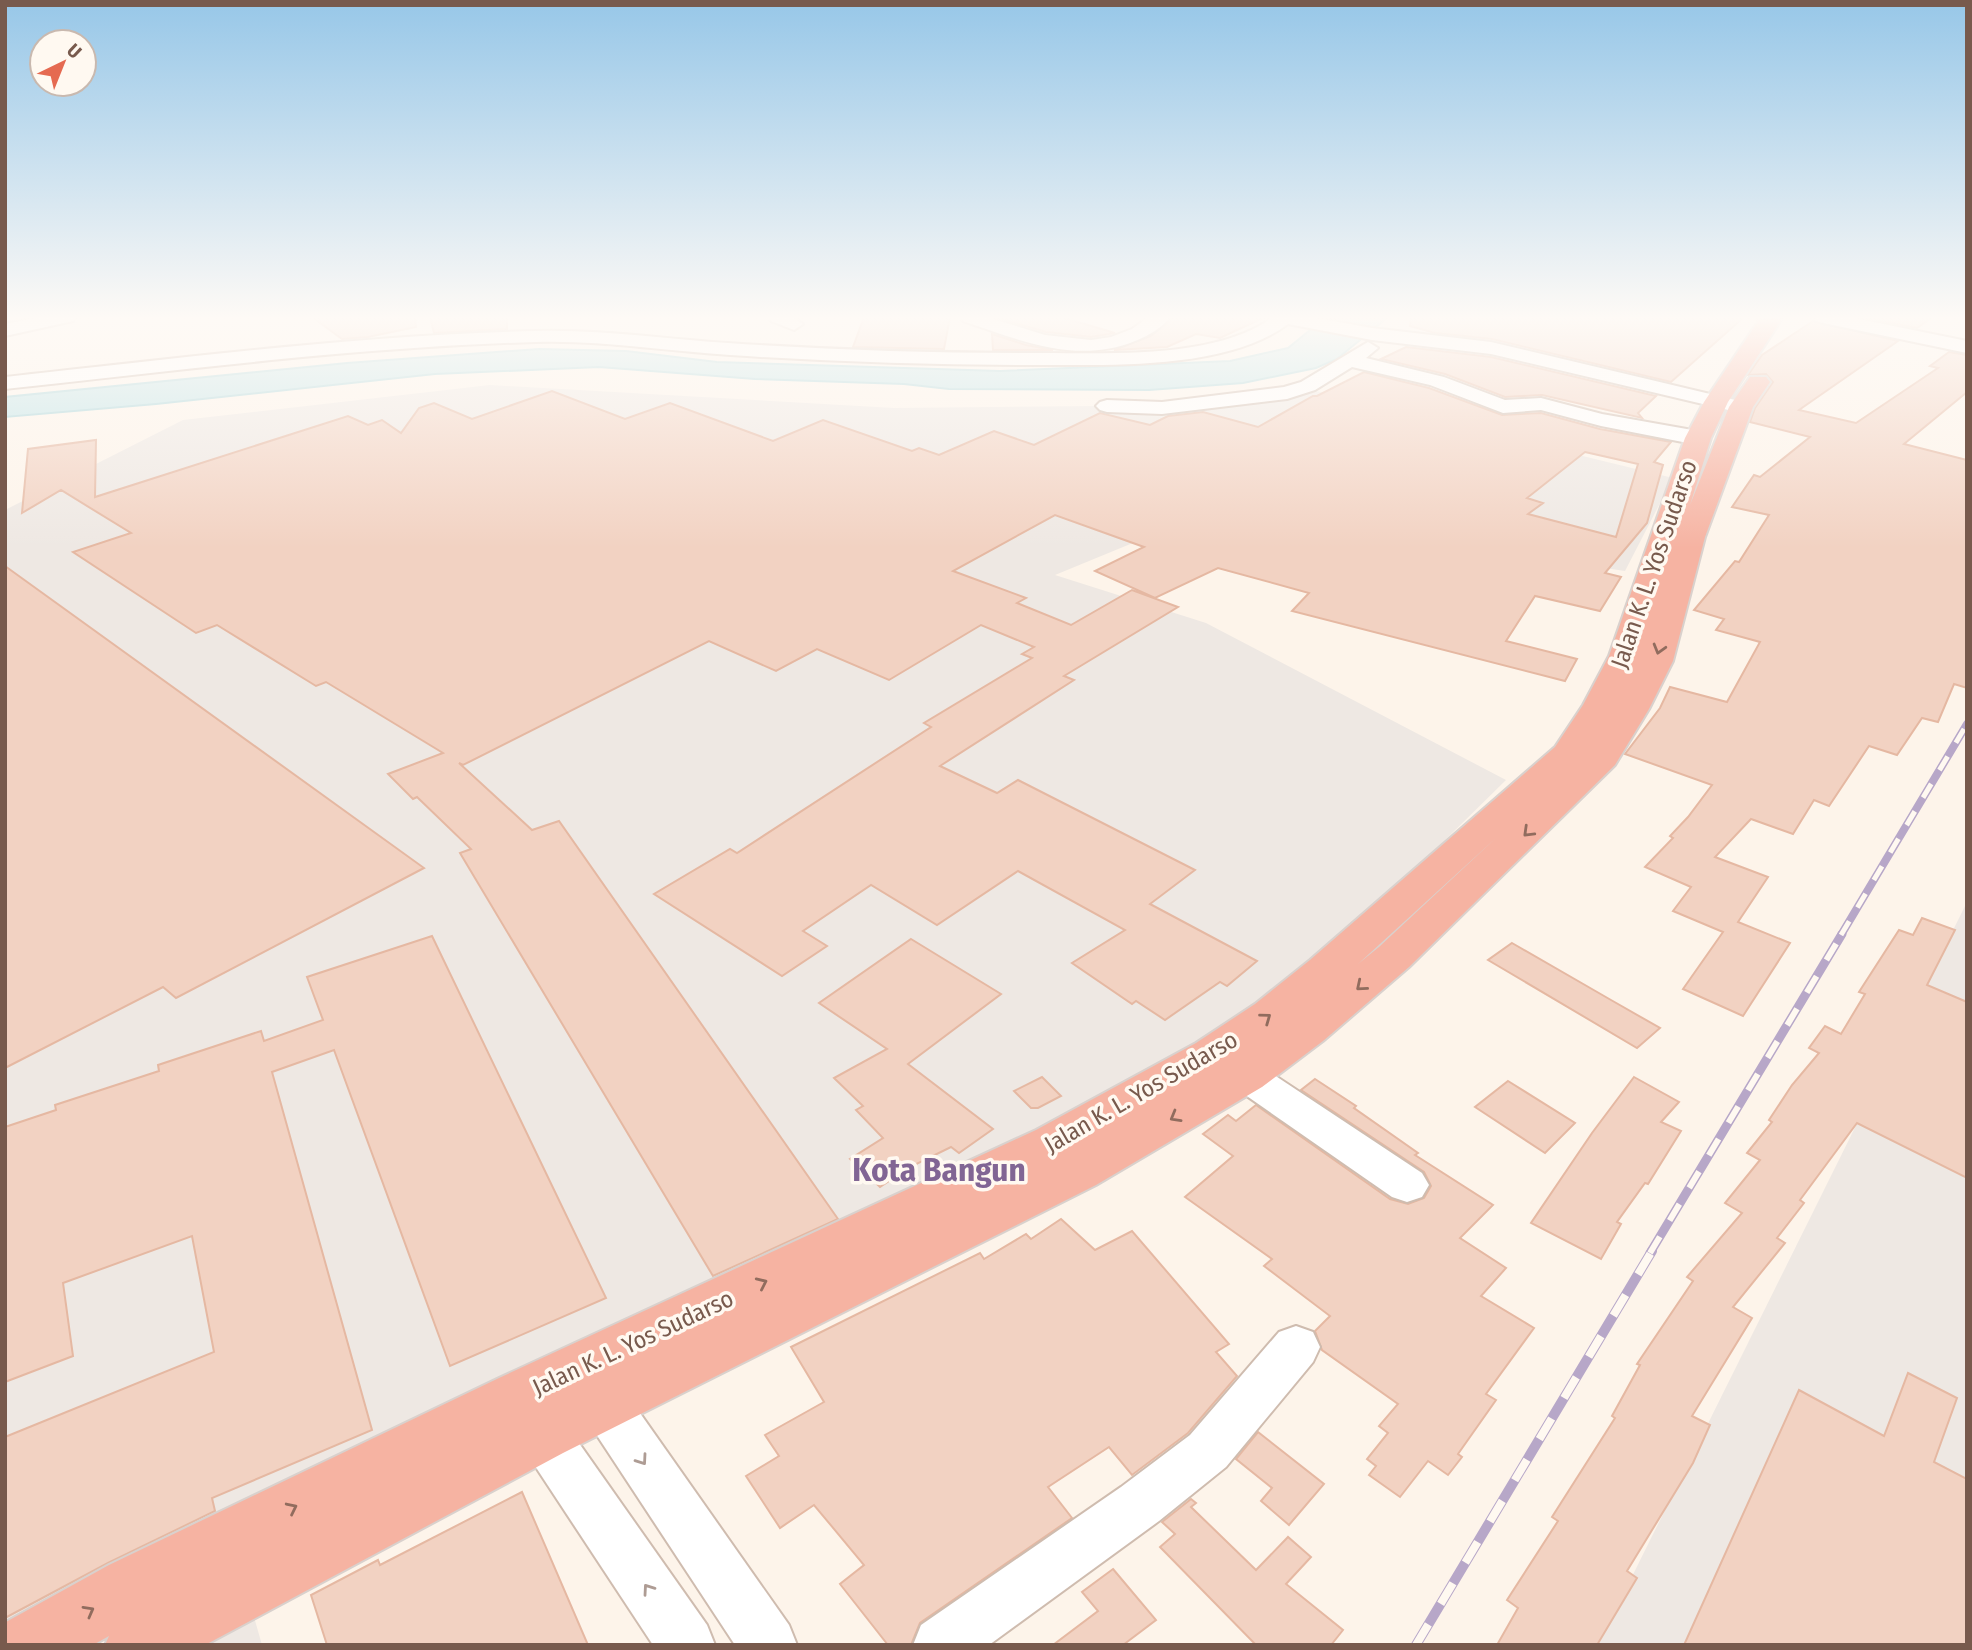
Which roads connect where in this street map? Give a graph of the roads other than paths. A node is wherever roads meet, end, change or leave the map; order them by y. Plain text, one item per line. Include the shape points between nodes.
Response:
1 (1279, 394) edge
2 (1419, 394) edge
3 (1470, 394) edge
4 (1643, 394) edge
5 (1731, 394) edge
6 (1736, 394) edge
7 (1447, 401) dead end
8 (1107, 406) dead end
9 (1719, 416) junction
10 (1245, 1076) junction
11 (1407, 1185) dead end
12 (1296, 1348) dead end
13 (592, 1386) junction
14 (530, 1415) junction
15 (29, 1645) edge
16 (138, 1645) edge
17 (687, 1645) edge
18 (769, 1645) edge
19 (941, 1645) edge

1 - 8 street via 1162,408
2 - 7 street
3 - 9 street via 1503,407 1541,404 1601,420
4 - 9 street
5 - 9 highway, Jalan K. L. Yos Sudarso
6 - 9 highway, Jalan K. L. Yos Sudarso
9 -> 10 highway, Jalan K. L. Yos Sudarso via 1656,662 1597,765 1362,986
13 -> 9 highway, Jalan K. L. Yos Sudarso via 1054,1143 1212,1055 1271,1015 1568,754 1625,656
10 - 11 street
10 -> 13 highway, Jalan K. L. Yos Sudarso via 1078,1171
12 - 19 street via 1208,1451
13 - 14 highway, Jalan K. L. Yos Sudarso
13 -> 18 street
15 -> 14 highway, Jalan K. L. Yos Sudarso via 132,1587
14 - 16 highway, Jalan K. L. Yos Sudarso
17 -> 14 street

